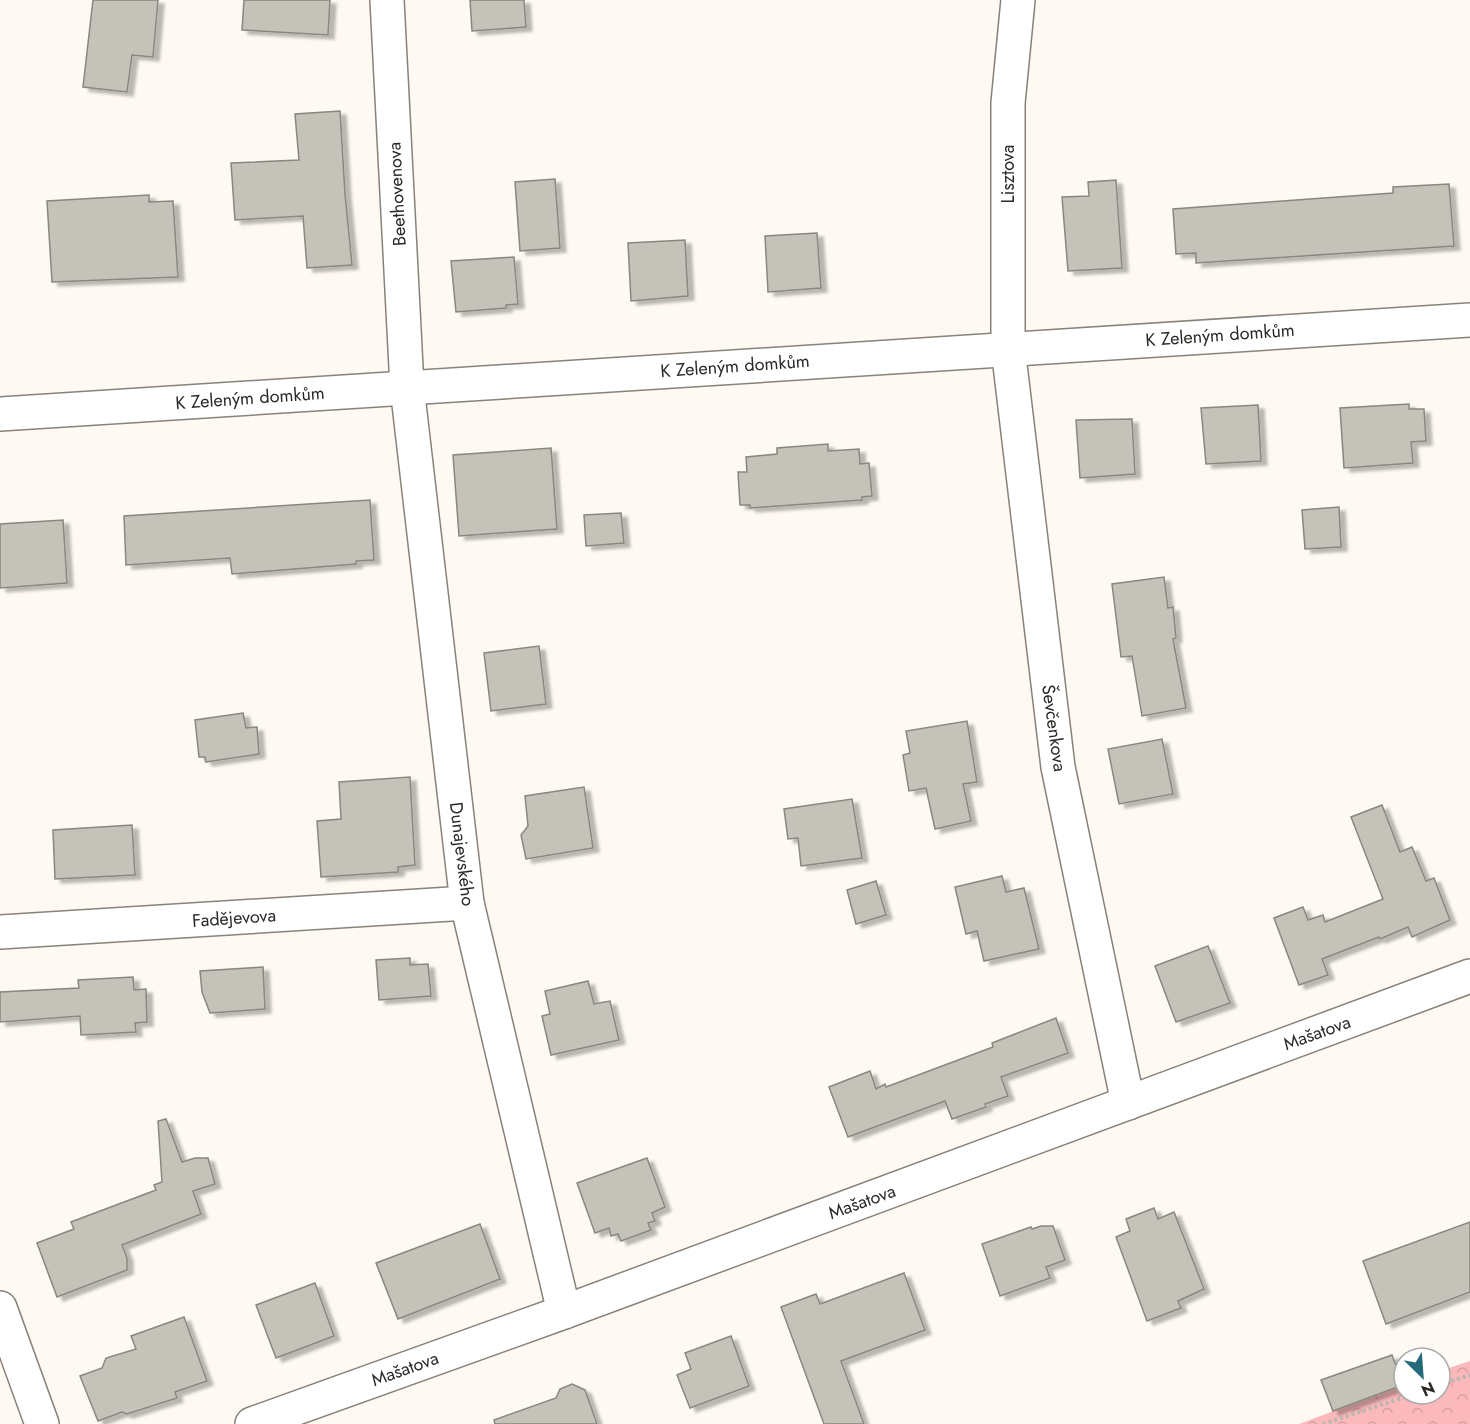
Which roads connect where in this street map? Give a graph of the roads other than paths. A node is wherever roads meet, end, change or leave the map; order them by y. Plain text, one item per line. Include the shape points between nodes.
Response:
1 (387, 0) edge
2 (1018, 0) edge
3 (1470, 320) edge
4 (1008, 348) junction
5 (407, 387) junction
6 (0, 414) edge
7 (467, 903) junction
8 (0, 932) edge
9 (1470, 976) edge
10 (1128, 1103) junction
11 (0, 1308) edge
12 (564, 1312) junction
13 (42, 1424) edge
14 (252, 1424) edge

1 - 5 street, Beethovenova
2 - 4 street, Lisztova via 1008,103
3 - 4 street, K Zeleným domkům
4 - 5 street, K Zeleným domkům
4 - 10 street, Ševčenkova via 1058,767
5 - 6 street, K Zeleným domkům
5 - 7 street, Dunajevského
7 - 8 street, Fadějevova
7 - 12 street, Dunajevského
9 - 10 street, Mašatova
10 - 12 street, Mašatova
11 - 13 street
12 - 14 street, Mašatova

